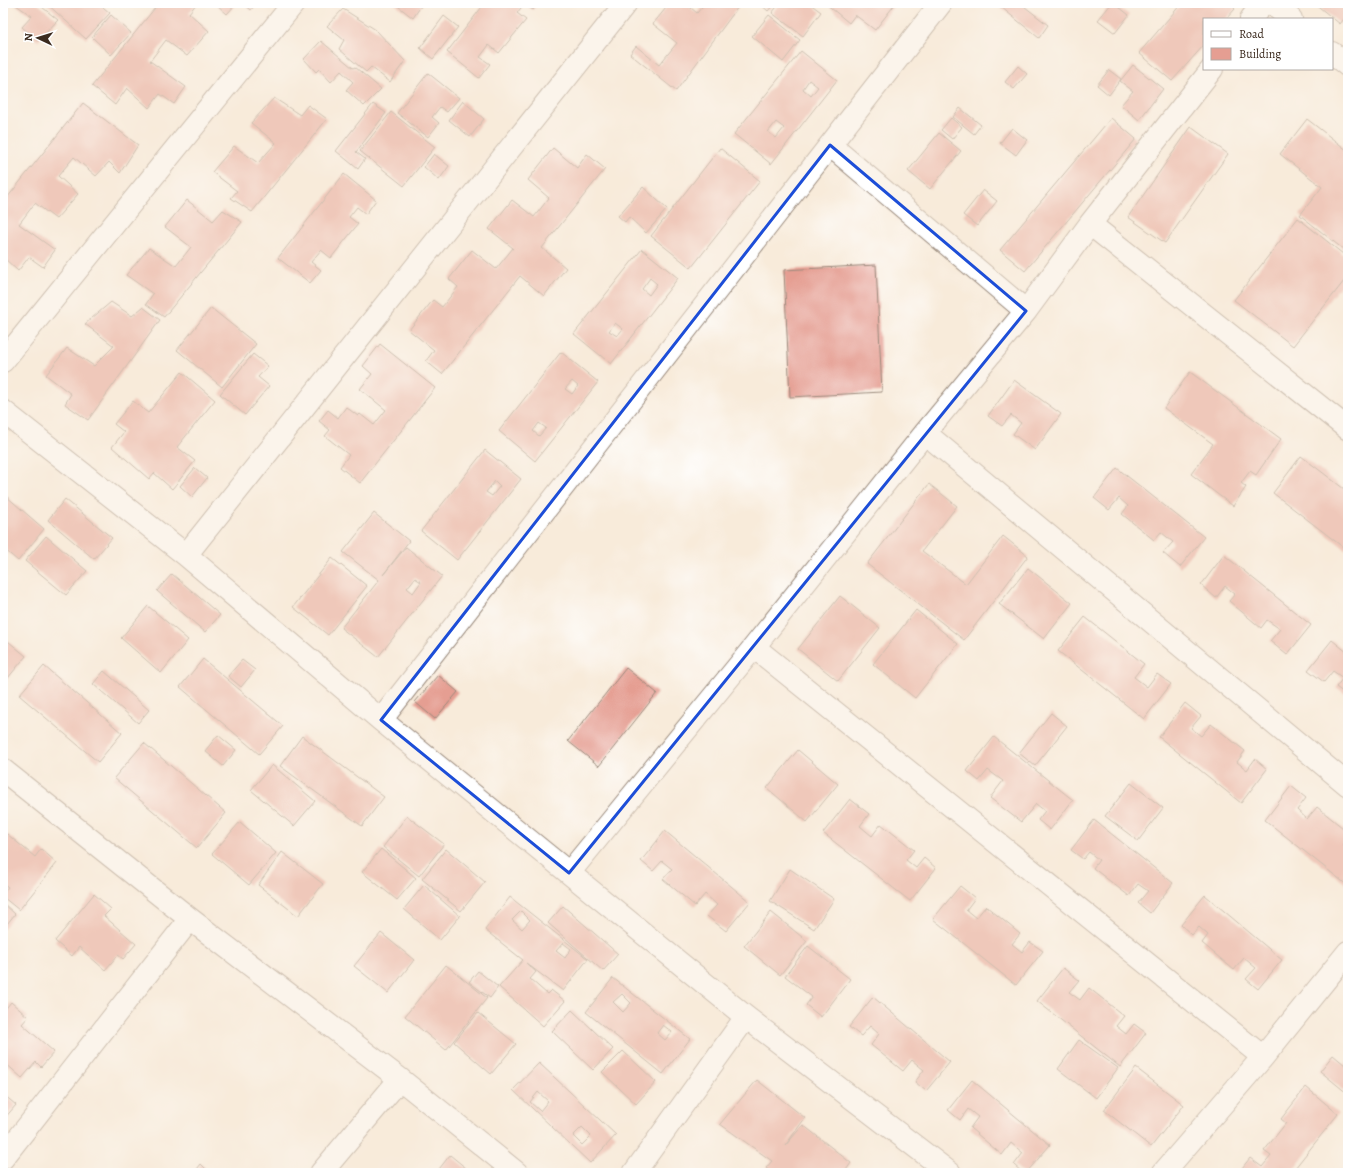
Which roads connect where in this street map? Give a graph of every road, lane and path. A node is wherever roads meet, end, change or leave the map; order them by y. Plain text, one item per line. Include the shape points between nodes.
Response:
1 (294, 3) edge
2 (626, 3) edge
3 (941, 3) edge
4 (1263, 3) edge
5 (1271, 3) edge
6 (1252, 18) edge
7 (1289, 18) edge
8 (1333, 54) edge
9 (1348, 66) edge
10 (1211, 70) edge
11 (830, 145) junction
12 (1090, 224) junction
13 (1026, 310) junction
14 (3, 361) edge
15 (3, 411) edge
16 (1348, 429) edge
17 (925, 433) junction
18 (186, 555) junction
19 (754, 647) junction
20 (381, 720) junction
21 (3, 771) edge
22 (1348, 785) edge
23 (569, 873) junction
24 (190, 919) junction
25 (1348, 952) edge
26 (746, 1017) junction
27 (1263, 1057) junction
28 (400, 1079) junction
29 (3, 1158) edge
30 (321, 1173) edge
31 (517, 1173) edge
32 (634, 1173) edge
33 (950, 1173) edge
34 (1163, 1173) edge

1 - 14 street
2 - 18 street
3 - 11 street
4 - 6 street
5 - 7 street
8 - 9 street
10 - 12 street
11 - 13 street
11 - 20 street
12 - 13 street
12 - 16 street
13 - 17 street
15 - 18 street
17 - 19 street
17 - 22 street
18 - 20 street
19 - 23 street
19 - 27 street
20 - 23 street
21 - 24 street
23 - 26 street
24 - 28 street
24 - 29 street
25 - 27 street
26 - 32 street
26 - 33 street
27 - 34 street
28 - 30 street
28 - 31 street

